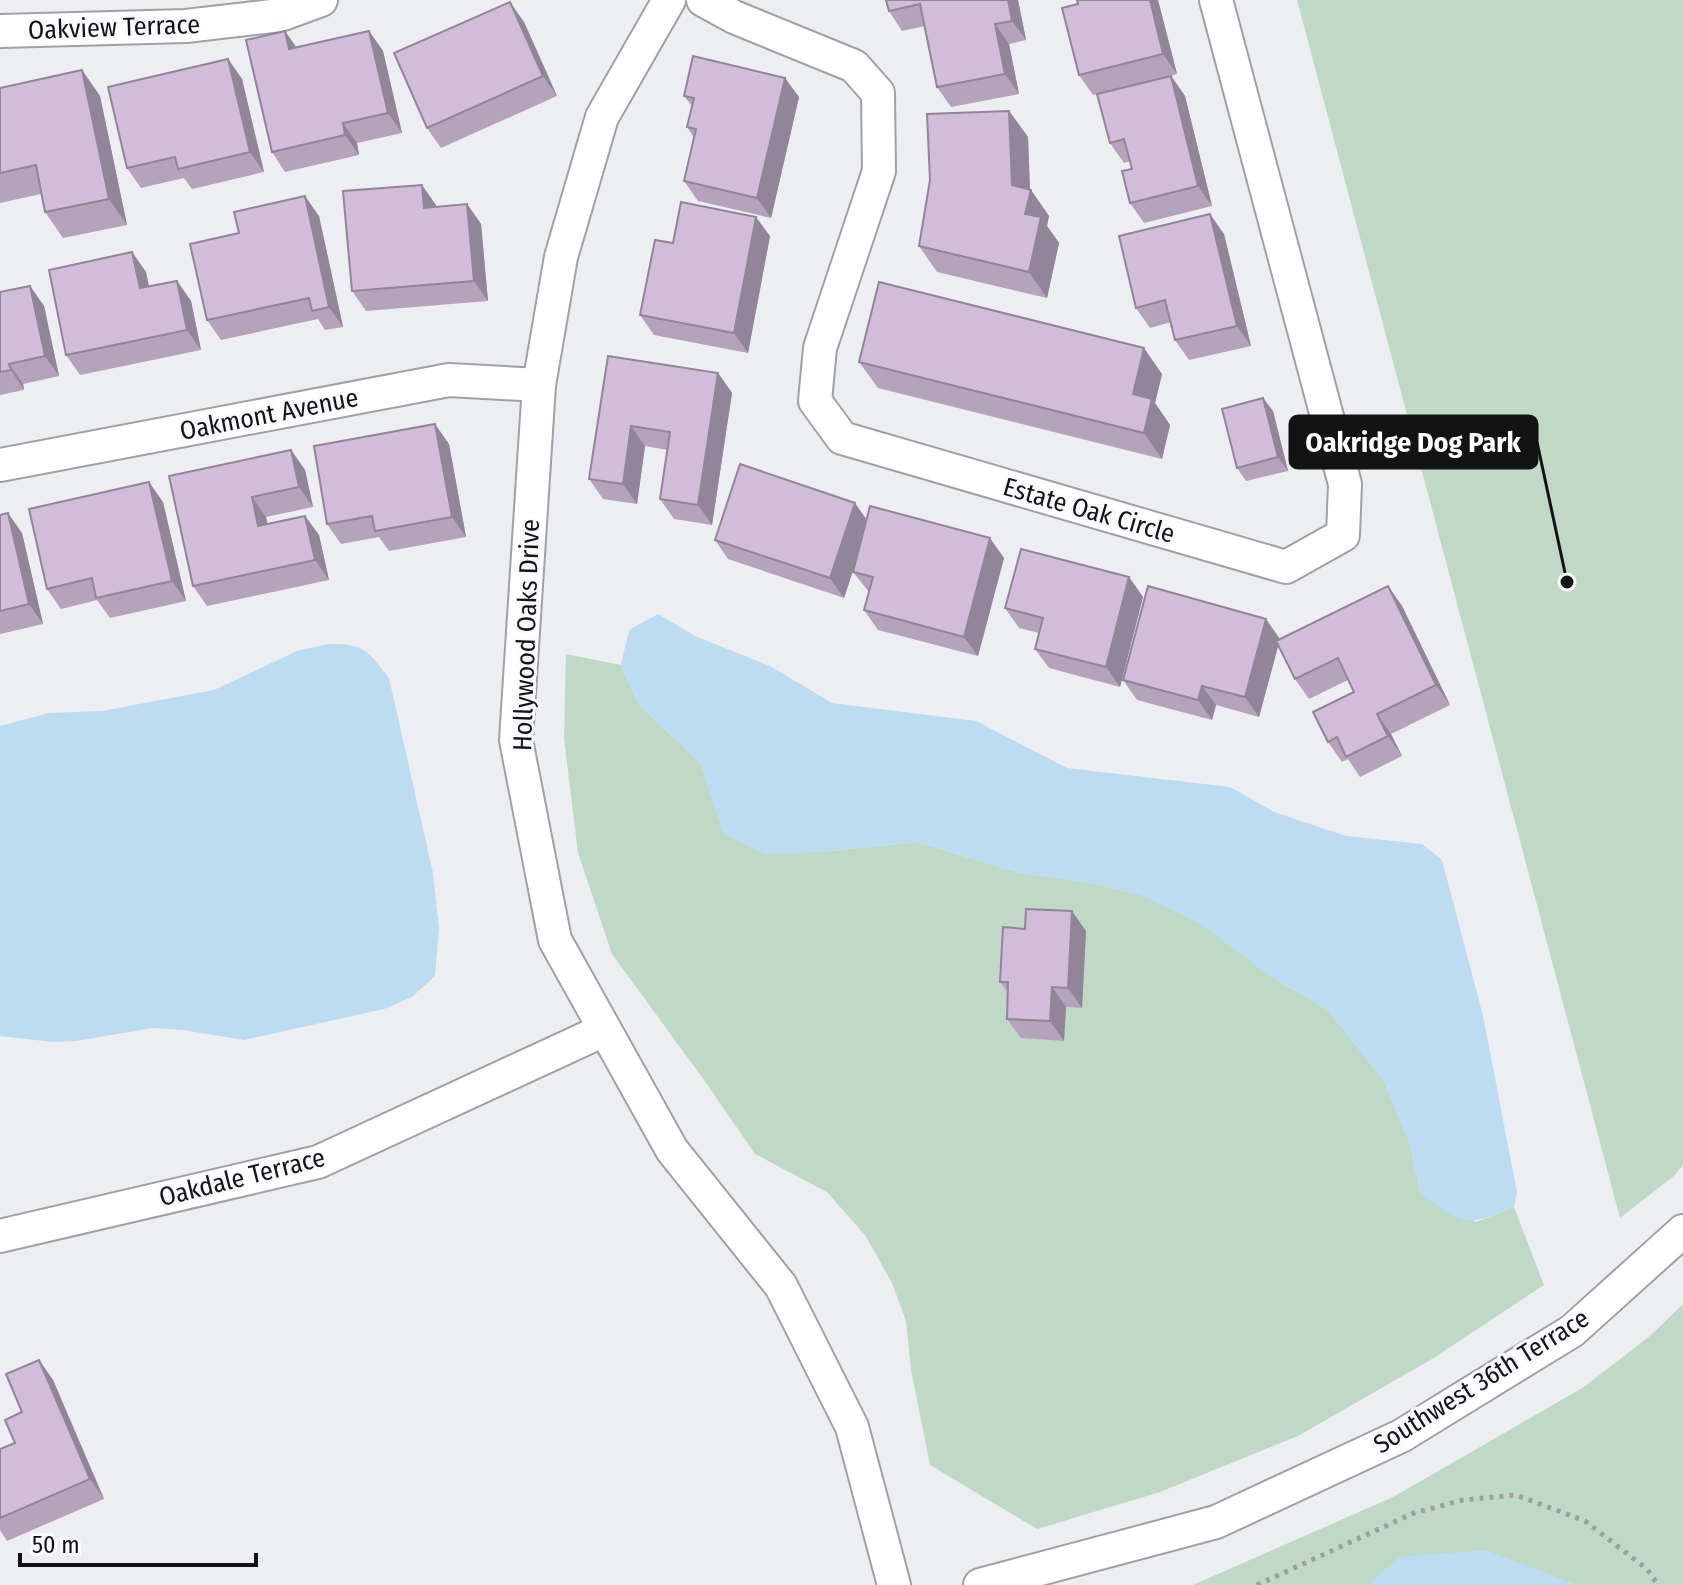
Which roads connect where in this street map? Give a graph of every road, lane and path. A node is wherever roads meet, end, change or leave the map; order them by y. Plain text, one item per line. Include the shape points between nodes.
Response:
1 (321, 0) edge
2 (669, 0) edge
3 (703, 0) edge
4 (1216, 0) edge
5 (1, 31) edge
6 (539, 385) junction
7 (0, 465) edge
8 (604, 1030) junction
9 (1683, 1231) edge
10 (0, 1236) edge
11 (894, 1585) edge
12 (980, 1585) edge
13 (1257, 1585) edge
14 (1658, 1585) edge

1 - 5 street, Oakview Terrace via 280,15 186,26
2 - 6 street, Hollywood Oaks Drive via 602,117 561,257
3 - 4 street, Estate Oak Circle via 854,66 878,93 879,171 820,348 815,401 842,438 1286,567 1343,535 1345,484
6 - 7 street, Oakmont Avenue via 449,380
6 - 8 street, Hollywood Oaks Drive via 516,740 555,940
8 - 10 street, Oakdale Terrace via 318,1162
8 - 11 street, Hollywood Oaks Drive via 672,1150 781,1286 852,1427
9 - 12 street, Southwest 36th Terrace via 1572,1331 1401,1436 1216,1522
13 - 14 path via 1414,1513 1463,1500 1516,1495 1585,1521 1647,1569

